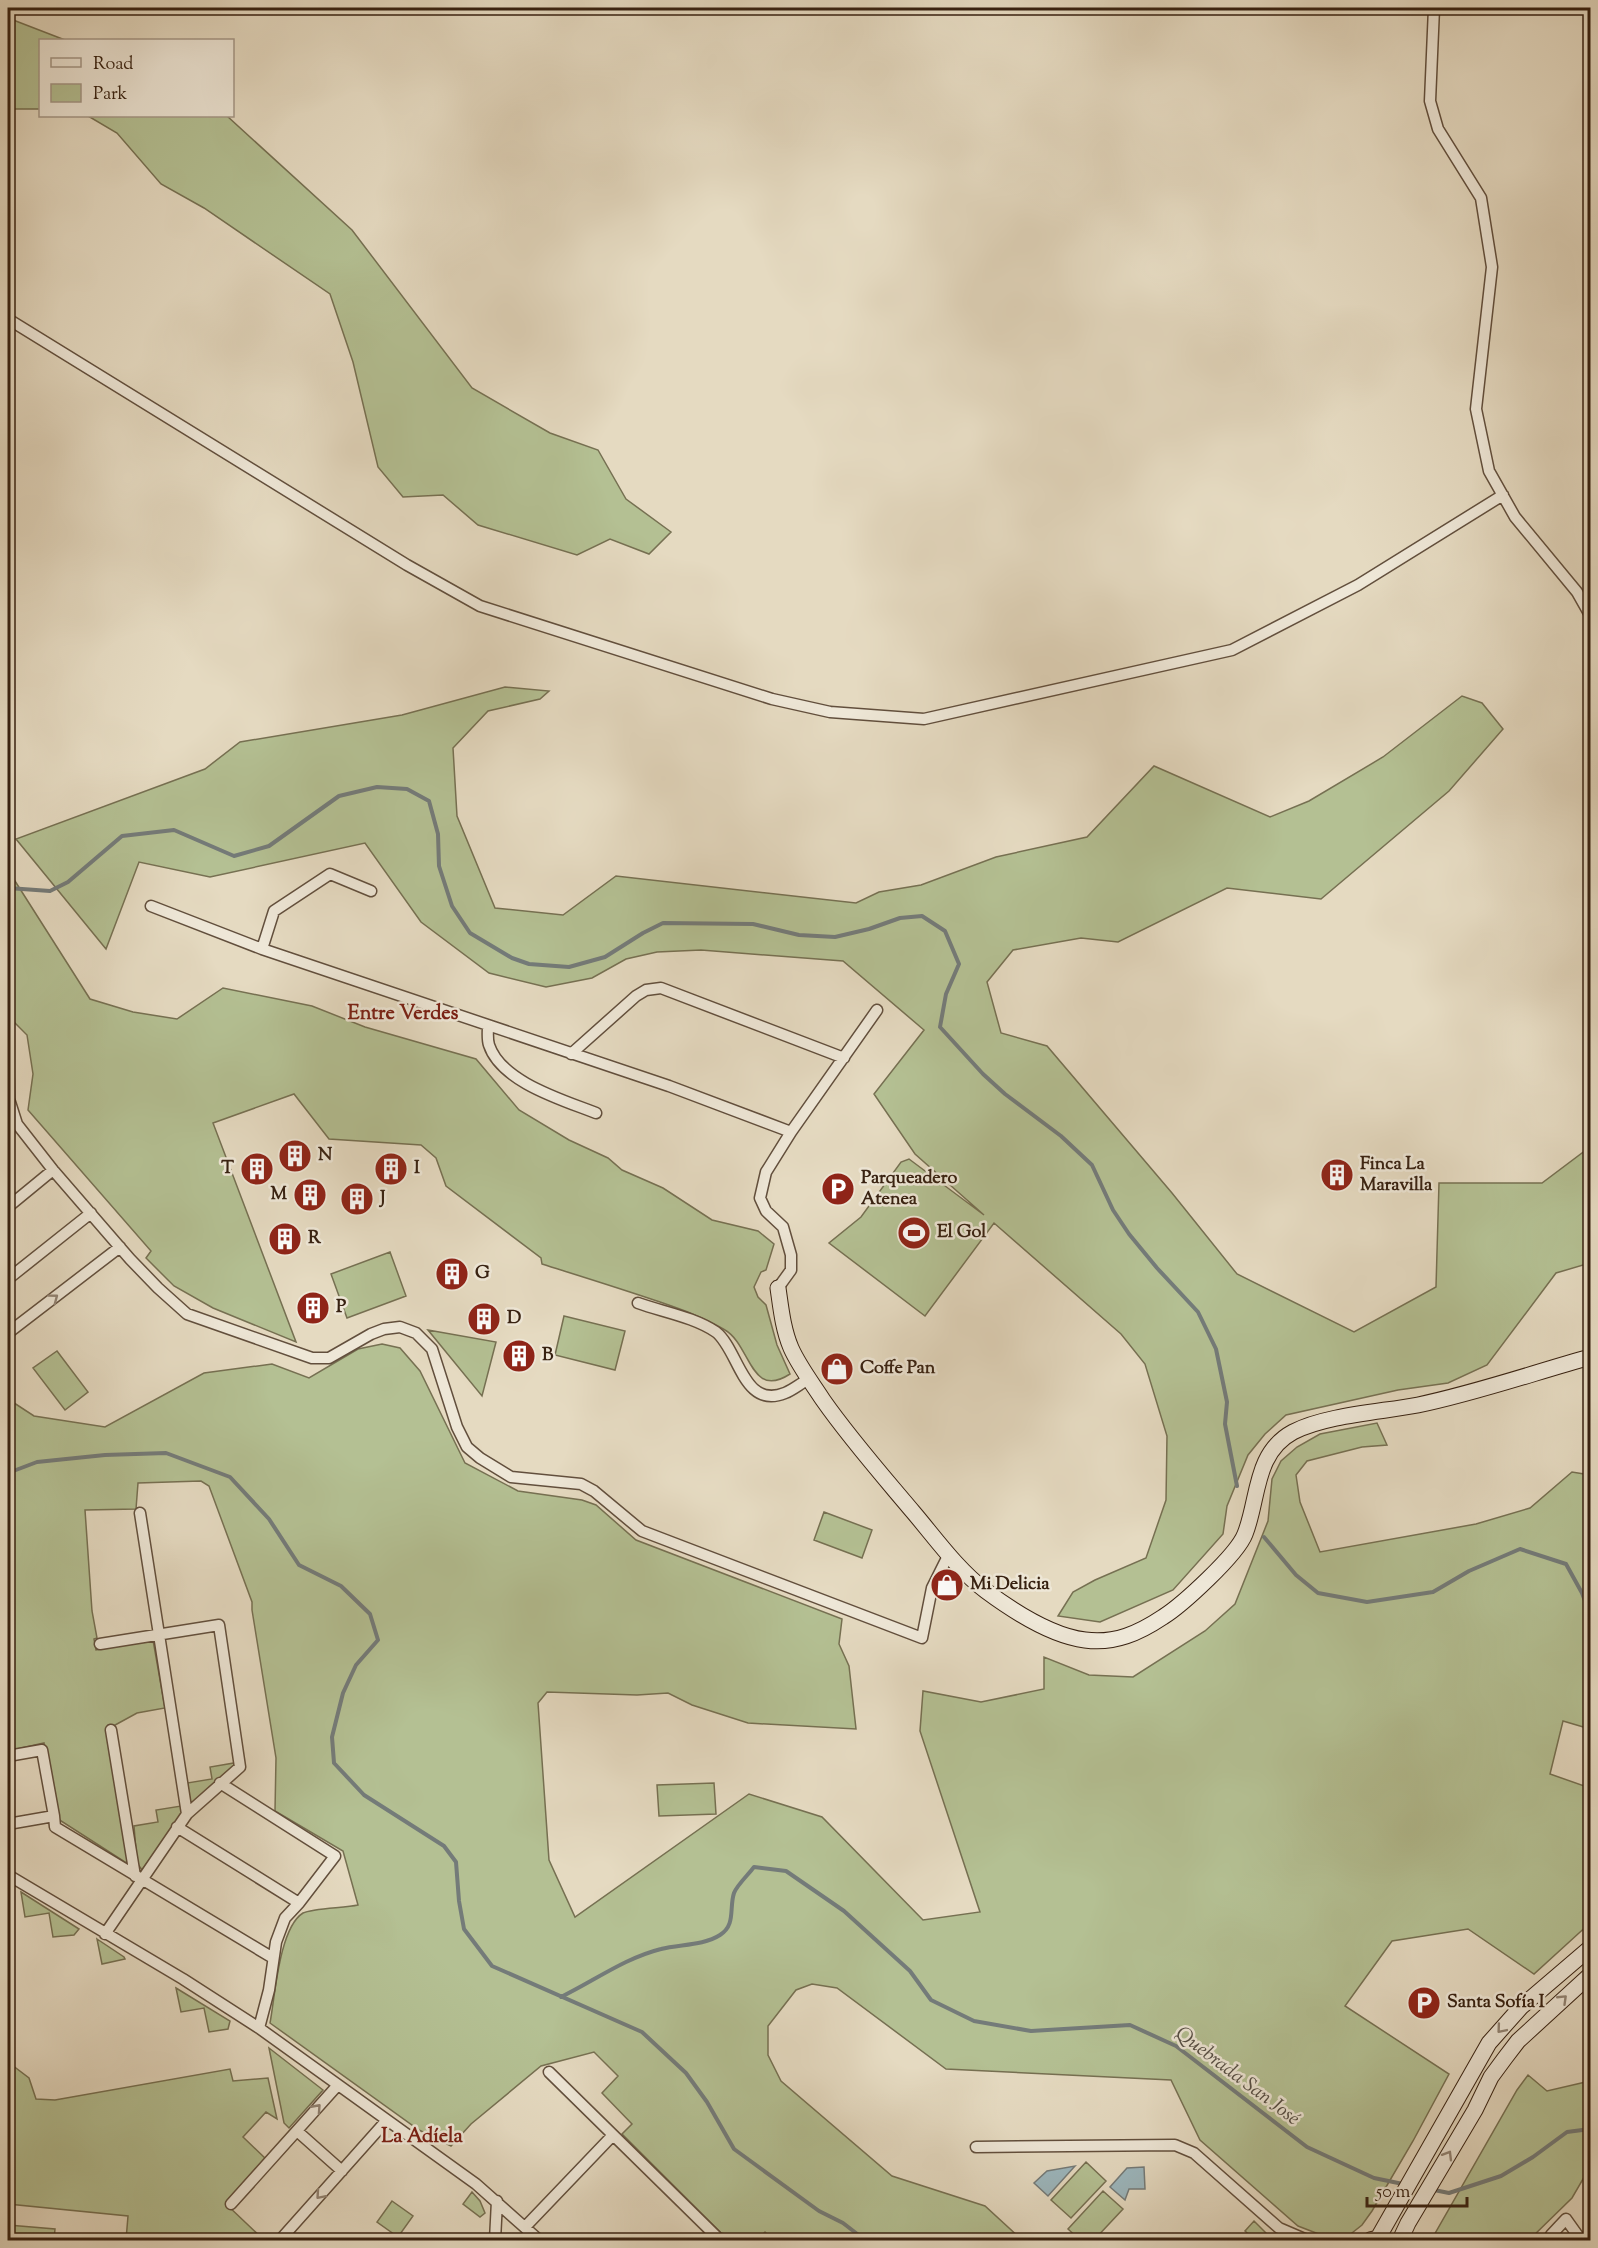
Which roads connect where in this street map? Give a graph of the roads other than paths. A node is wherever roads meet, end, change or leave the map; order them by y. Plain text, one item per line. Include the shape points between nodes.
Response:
1 (1434, 8) edge
2 (8, 319) edge
3 (1503, 495) junction
4 (1589, 609) edge
5 (371, 891) dead end
6 (151, 906) dead end
7 (262, 950) junction
8 (877, 1010) dead end
9 (488, 1026) junction
10 (571, 1054) junction
11 (8, 1056) edge
12 (844, 1058) junction
13 (596, 1113) dead end
14 (17, 1124) junction
15 (8, 1132) edge
16 (791, 1132) junction
17 (53, 1170) junction
18 (8, 1207) edge
19 (91, 1213) junction
20 (120, 1247) junction
21 (8, 1279) edge
22 (778, 1288) joint
23 (638, 1303) dead end
24 (8, 1333) edge
25 (1590, 1357) edge
26 (809, 1379) junction
27 (140, 1513) dead end
28 (949, 1554) junction
29 (158, 1635) junction
30 (100, 1644) dead end
31 (111, 1730) dead end
32 (8, 1756) edge
33 (220, 1783) junction
34 (187, 1814) junction
35 (54, 1816) junction
36 (8, 1824) edge
37 (177, 1827) junction
38 (8, 1875) edge
39 (138, 1878) junction
40 (299, 1903) junction
41 (105, 1934) junction
42 (1590, 1948) edge
43 (273, 1958) junction
44 (1590, 1974) edge
45 (259, 2028) junction
46 (549, 2072) dead end
47 (337, 2086) junction
48 (387, 2121) junction
49 (297, 2131) junction
50 (613, 2135) junction
51 (976, 2147) dead end
52 (342, 2171) junction
53 (497, 2201) junction
54 (231, 2204) dead end
55 (525, 2227) junction
56 (1279, 2228) junction
57 (1551, 2235) dead end
58 (1376, 2240) edge
59 (1402, 2240) edge
60 (280, 2241) edge
61 (495, 2241) edge
62 (539, 2241) edge
63 (720, 2241) edge
64 (1286, 2241) edge
65 (1307, 2241) edge
66 (1581, 2241) edge

1 - 3 street via 1430,101 1438,129 1481,198 1492,267 1476,409 1489,471
2 - 3 street via 480,606 772,699 830,712 924,719 1232,650 1358,585
3 - 4 street via 1515,518
5 - 7 street via 330,874 274,911
6 - 7 street
7 - 9 street
8 - 12 street
9 - 10 street
9 - 13 street via 488,1043 505,1068 529,1086
10 - 12 street via 636,996 661,988
10 - 16 street
11 - 14 street via 9,1099
12 - 16 street
14 - 15 street
14 - 17 street
16 - 22 street via 766,1172 760,1198 766,1211 783,1227 791,1255 791,1270
17 - 18 street
17 - 19 street
19 - 20 street
19 - 21 street
24 -> 20 street
20 - 28 street via 187,1314 312,1358 329,1358 384,1329 400,1327 416,1333 432,1349 467,1447 511,1477 581,1484 642,1531 922,1638 932,1588
22 - 26 street via 785,1332
23 - 26 street via 694,1321 716,1333 755,1390 772,1395 785,1393
25 - 28 street via 1419,1404 1320,1423 1280,1440 1258,1478 1244,1536 1236,1548 1188,1598 1131,1636 1086,1641 1061,1635 984,1589
26 - 28 street via 843,1428
27 - 29 street
29 - 30 street
29 - 33 street via 219,1625 240,1767
29 - 34 street
31 - 39 street
32 - 35 street via 42,1750
33 - 34 street
33 - 40 street via 335,1856
34 - 37 street
35 - 36 street
35 - 39 street via 55,1827
37 - 39 street
37 - 40 street
38 - 41 street
39 - 41 street
39 - 43 street
40 - 43 street via 285,1918
41 - 45 street
42 -> 58 street via 1503,2025 1489,2043
43 - 45 street
59 -> 44 street via 1491,2077 1518,2042
45 - 47 street
46 - 50 street
47 - 48 street
49 -> 47 street
48 - 52 street
48 - 53 street
49 - 52 street
49 - 54 street
50 - 55 street
50 - 63 street
51 - 56 street via 1175,2145 1194,2153
52 -> 60 street
53 - 55 street
53 - 61 street
55 - 62 street
56 - 64 street
56 - 65 street
57 - 66 street via 1566,2219
58 - 59 street

